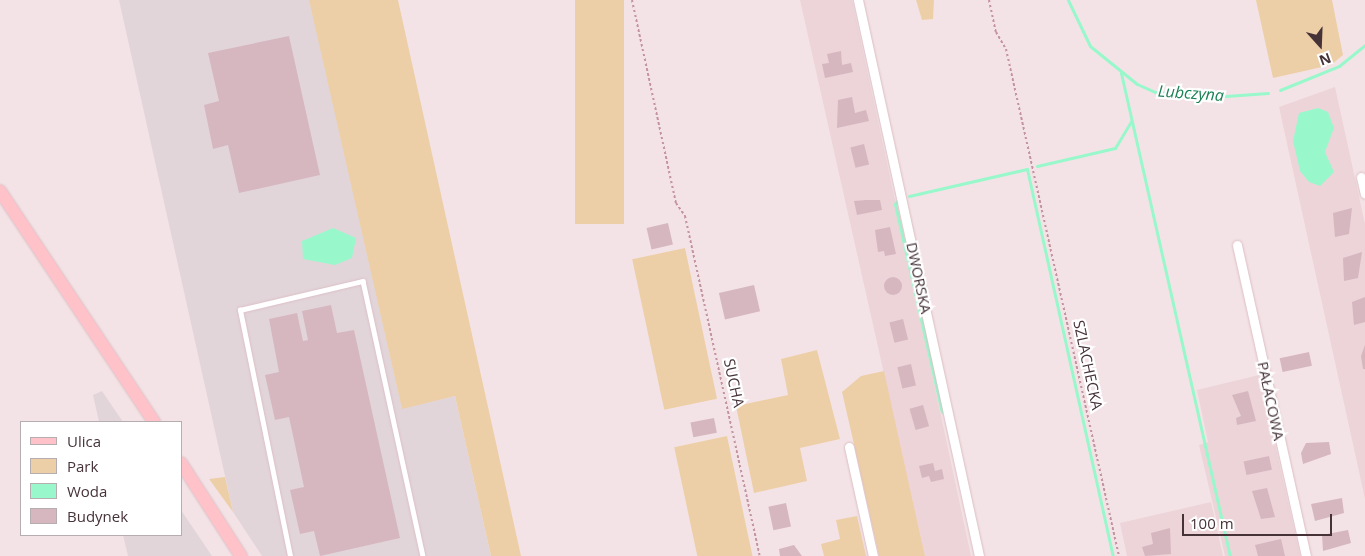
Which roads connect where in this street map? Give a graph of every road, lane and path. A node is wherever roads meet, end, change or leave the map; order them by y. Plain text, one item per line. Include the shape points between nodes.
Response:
1 (632, 0) edge
2 (858, 0) edge
3 (989, 0) edge
4 (1361, 177) dead end
5 (0, 191) edge
6 (1365, 194) edge
7 (1237, 245) dead end
8 (153, 421) edge
9 (849, 447) dead end
10 (182, 464) edge
11 (221, 522) junction
12 (241, 556) edge
13 (246, 556) edge
14 (290, 556) edge
15 (423, 556) edge
16 (760, 556) edge
17 (872, 556) edge
18 (979, 556) edge
19 (1119, 556) edge
20 (1306, 556) edge

1 - 16 path, SUCHA via 676,203 685,216
2 - 18 street, DWORSKA
3 - 19 path, SZLACHECKA via 996,32 1006,49
4 - 6 street
5 - 8 main road
7 - 20 street, PAŁACOWA
9 - 17 street
10 - 11 main road
11 - 12 main road
11 - 13 main road
14 - 15 lane via 240,310 363,281

